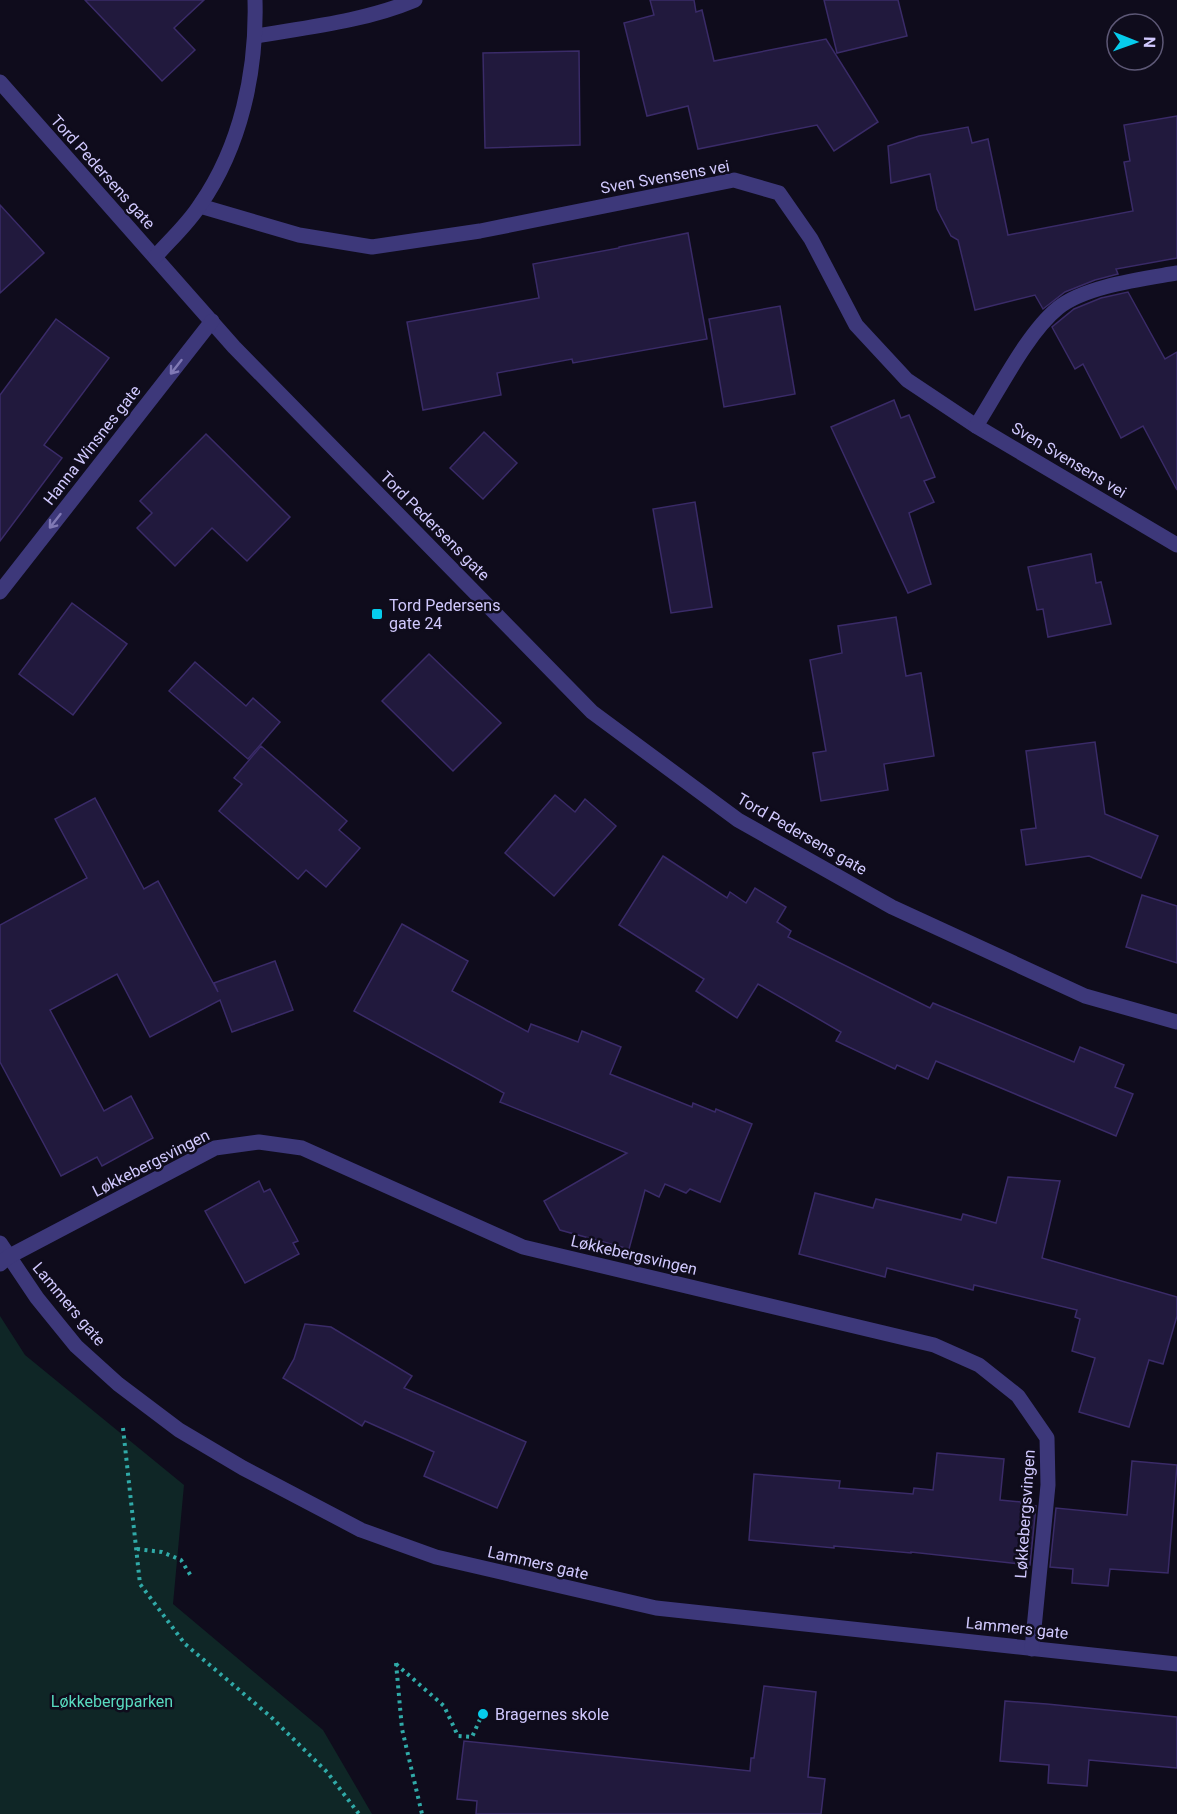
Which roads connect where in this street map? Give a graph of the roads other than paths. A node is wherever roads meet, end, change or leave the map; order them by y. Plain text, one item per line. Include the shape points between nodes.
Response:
1 (255, 0) edge
2 (415, 0) edge
3 (256, 36) junction
4 (0, 82) edge
5 (200, 206) junction
6 (155, 258) junction
7 (1177, 273) edge
8 (212, 321) junction
9 (976, 426) junction
10 (1177, 545) edge
11 (0, 592) edge
12 (1177, 1022) edge
13 (0, 1243) edge
14 (4, 1260) edge
15 (1032, 1649) junction
16 (1177, 1665) edge

1 - 3 street
2 - 3 street via 354,19
3 - 5 street via 247,95 231,152
4 - 6 street, Tord Pedersens gate
5 - 6 street
5 - 9 street, Sven Svensens vei via 299,236 372,247 480,231 734,180 779,193 811,239 856,325 907,380
6 - 8 street, Tord Pedersens gate
7 - 9 street via 1088,292 1058,308 1031,337
8 -> 11 street, Hanna Winsnes gate
8 - 12 street, Tord Pedersens gate via 592,712 738,820 903,912 1085,996
9 - 10 street, Sven Svensens vei
13 - 14 street, Lammers gate
14 - 15 street, Lammers gate via 76,1346 118,1384 179,1430 361,1530 436,1557 656,1608
14 - 15 street, Løkkebergsvingen via 215,1148 259,1142 302,1148 523,1247 934,1345 979,1365 1018,1396 1047,1438 1048,1485
15 - 16 street, Lammers gate

